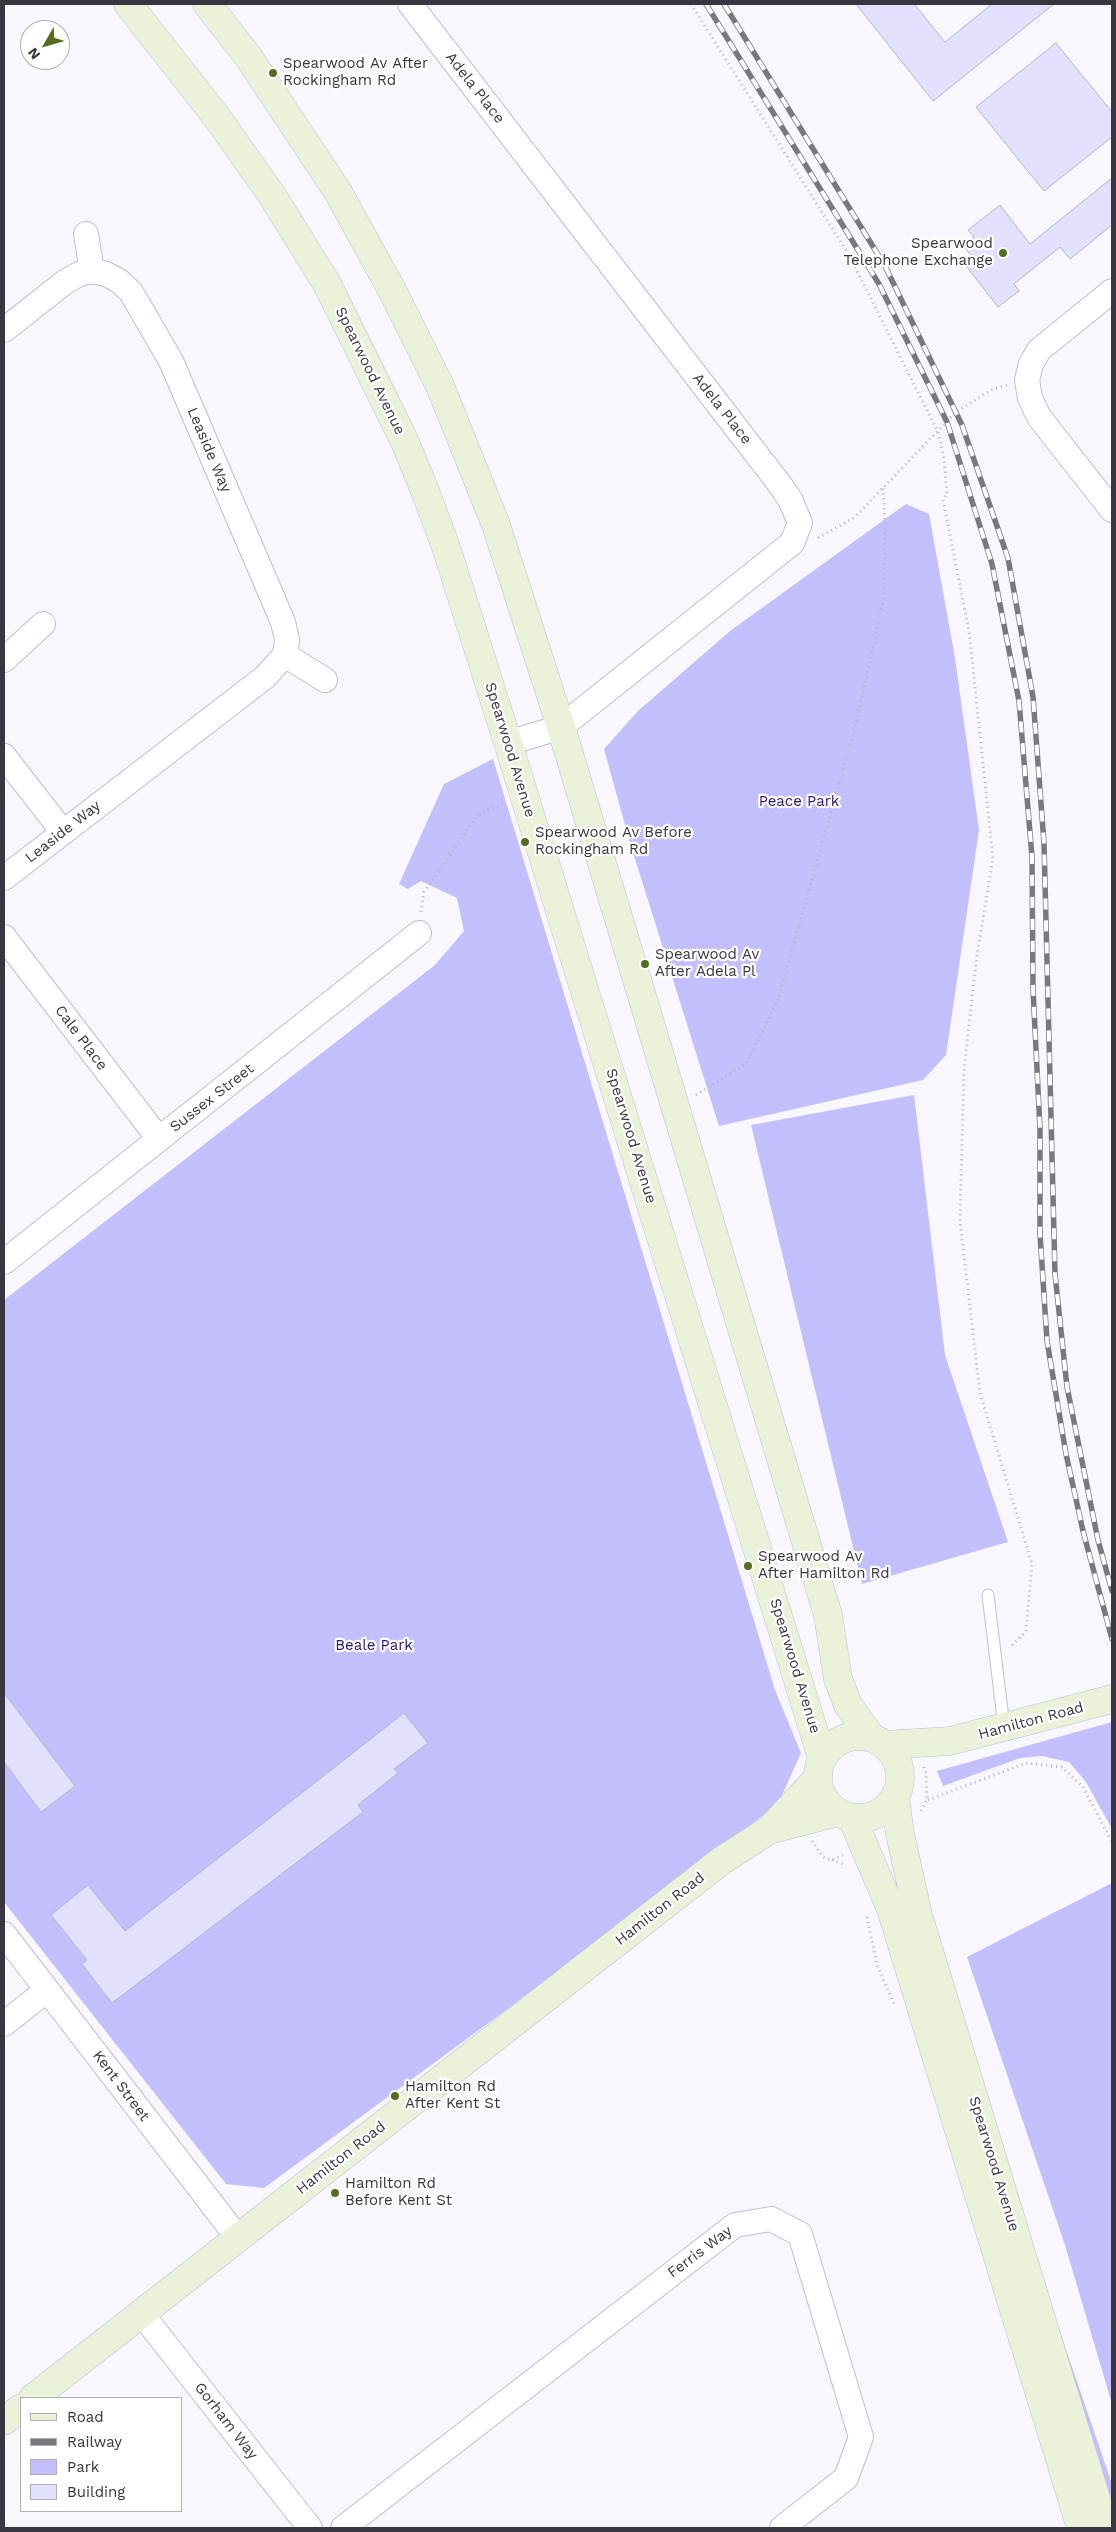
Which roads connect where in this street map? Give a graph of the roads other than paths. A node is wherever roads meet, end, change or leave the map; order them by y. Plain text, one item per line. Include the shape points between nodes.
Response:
1 (128, 4) edge
2 (207, 4) edge
3 (410, 4) edge
4 (86, 234) dead end
5 (92, 271) junction
6 (1112, 291) edge
7 (4, 330) edge
8 (1112, 510) edge
9 (43, 624) dead end
10 (285, 655) junction
11 (4, 660) edge
12 (325, 680) dead end
13 (561, 727) junction
14 (508, 743) junction
15 (4, 756) edge
16 (62, 832) junction
17 (4, 878) edge
18 (419, 933) road end
19 (4, 937) edge
20 (159, 1139) junction
21 (4, 1262) edge
22 (988, 1595) dead end
23 (1112, 1699) edge
24 (1004, 1729) junction
25 (878, 1741) junction
26 (950, 1741) junction
27 (820, 1768) junction
28 (897, 1786) junction
29 (845, 1815) junction
30 (769, 1830) junction
31 (4, 1934) edge
32 (48, 1990) junction
33 (4, 2024) edge
34 (238, 2238) junction
35 (141, 2313) junction
36 (34, 2397) edge
37 (20, 2409) edge
38 (4, 2422) edge
39 (310, 2528) edge
40 (343, 2528) edge
41 (782, 2528) edge
42 (1081, 2528) edge
43 (1105, 2528) edge

1 - 14 main road, Spearwood Avenue via 219,120 273,197 331,293 405,442 427,496
2 - 13 main road via 247,55 324,169 410,326 443,395 496,525
3 - 13 street, Adela Place via 781,486 800,523 792,543
4 - 5 street
5 - 7 street via 65,282
5 - 10 street, Leaside Way via 119,281 131,292 171,360 283,622 287,640
6 - 8 street via 1039,350 1027,380 1030,398 1040,417
9 - 11 street
10 - 12 street
10 - 16 street, Leaside Way via 265,677
13 - 14 street
13 - 25 main road via 828,1615 838,1679 848,1705
14 - 27 main road, Spearwood Avenue
15 - 16 street
16 - 17 street, Leaside Way
18 - 20 street, Sussex Street
19 - 20 street, Cale Place
20 - 21 street, Sussex Street
22 - 24 lane
23 - 24 main road, Hamilton Road
24 - 26 main road, Hamilton Road
25 - 26 main road, Hamilton Road
25 - 27 main road via 849,1737 834,1745
25 - 28 main road via 892,1753
26 - 28 main road, Hamilton Road
27 - 29 main road via 820,1792 827,1803
27 - 30 main road, Hamilton Road
28 - 29 main road via 887,1807 877,1814 865,1818
28 - 43 main road, Spearwood Avenue via 900,1834 918,1915
29 - 30 main road, Hamilton Road
29 - 42 main road, Spearwood Avenue via 891,1909
30 - 34 main road, Hamilton Road via 721,1861
31 - 32 street, Kent Street
32 - 33 street
32 - 34 street, Kent Street
34 - 35 main road, Hamilton Road
35 - 36 main road, Hamilton Road
35 - 39 street, Gorham Way
37 - 38 main road
40 - 41 street, Ferris Way via 735,2225 771,2219 800,2234 861,2437 846,2478

